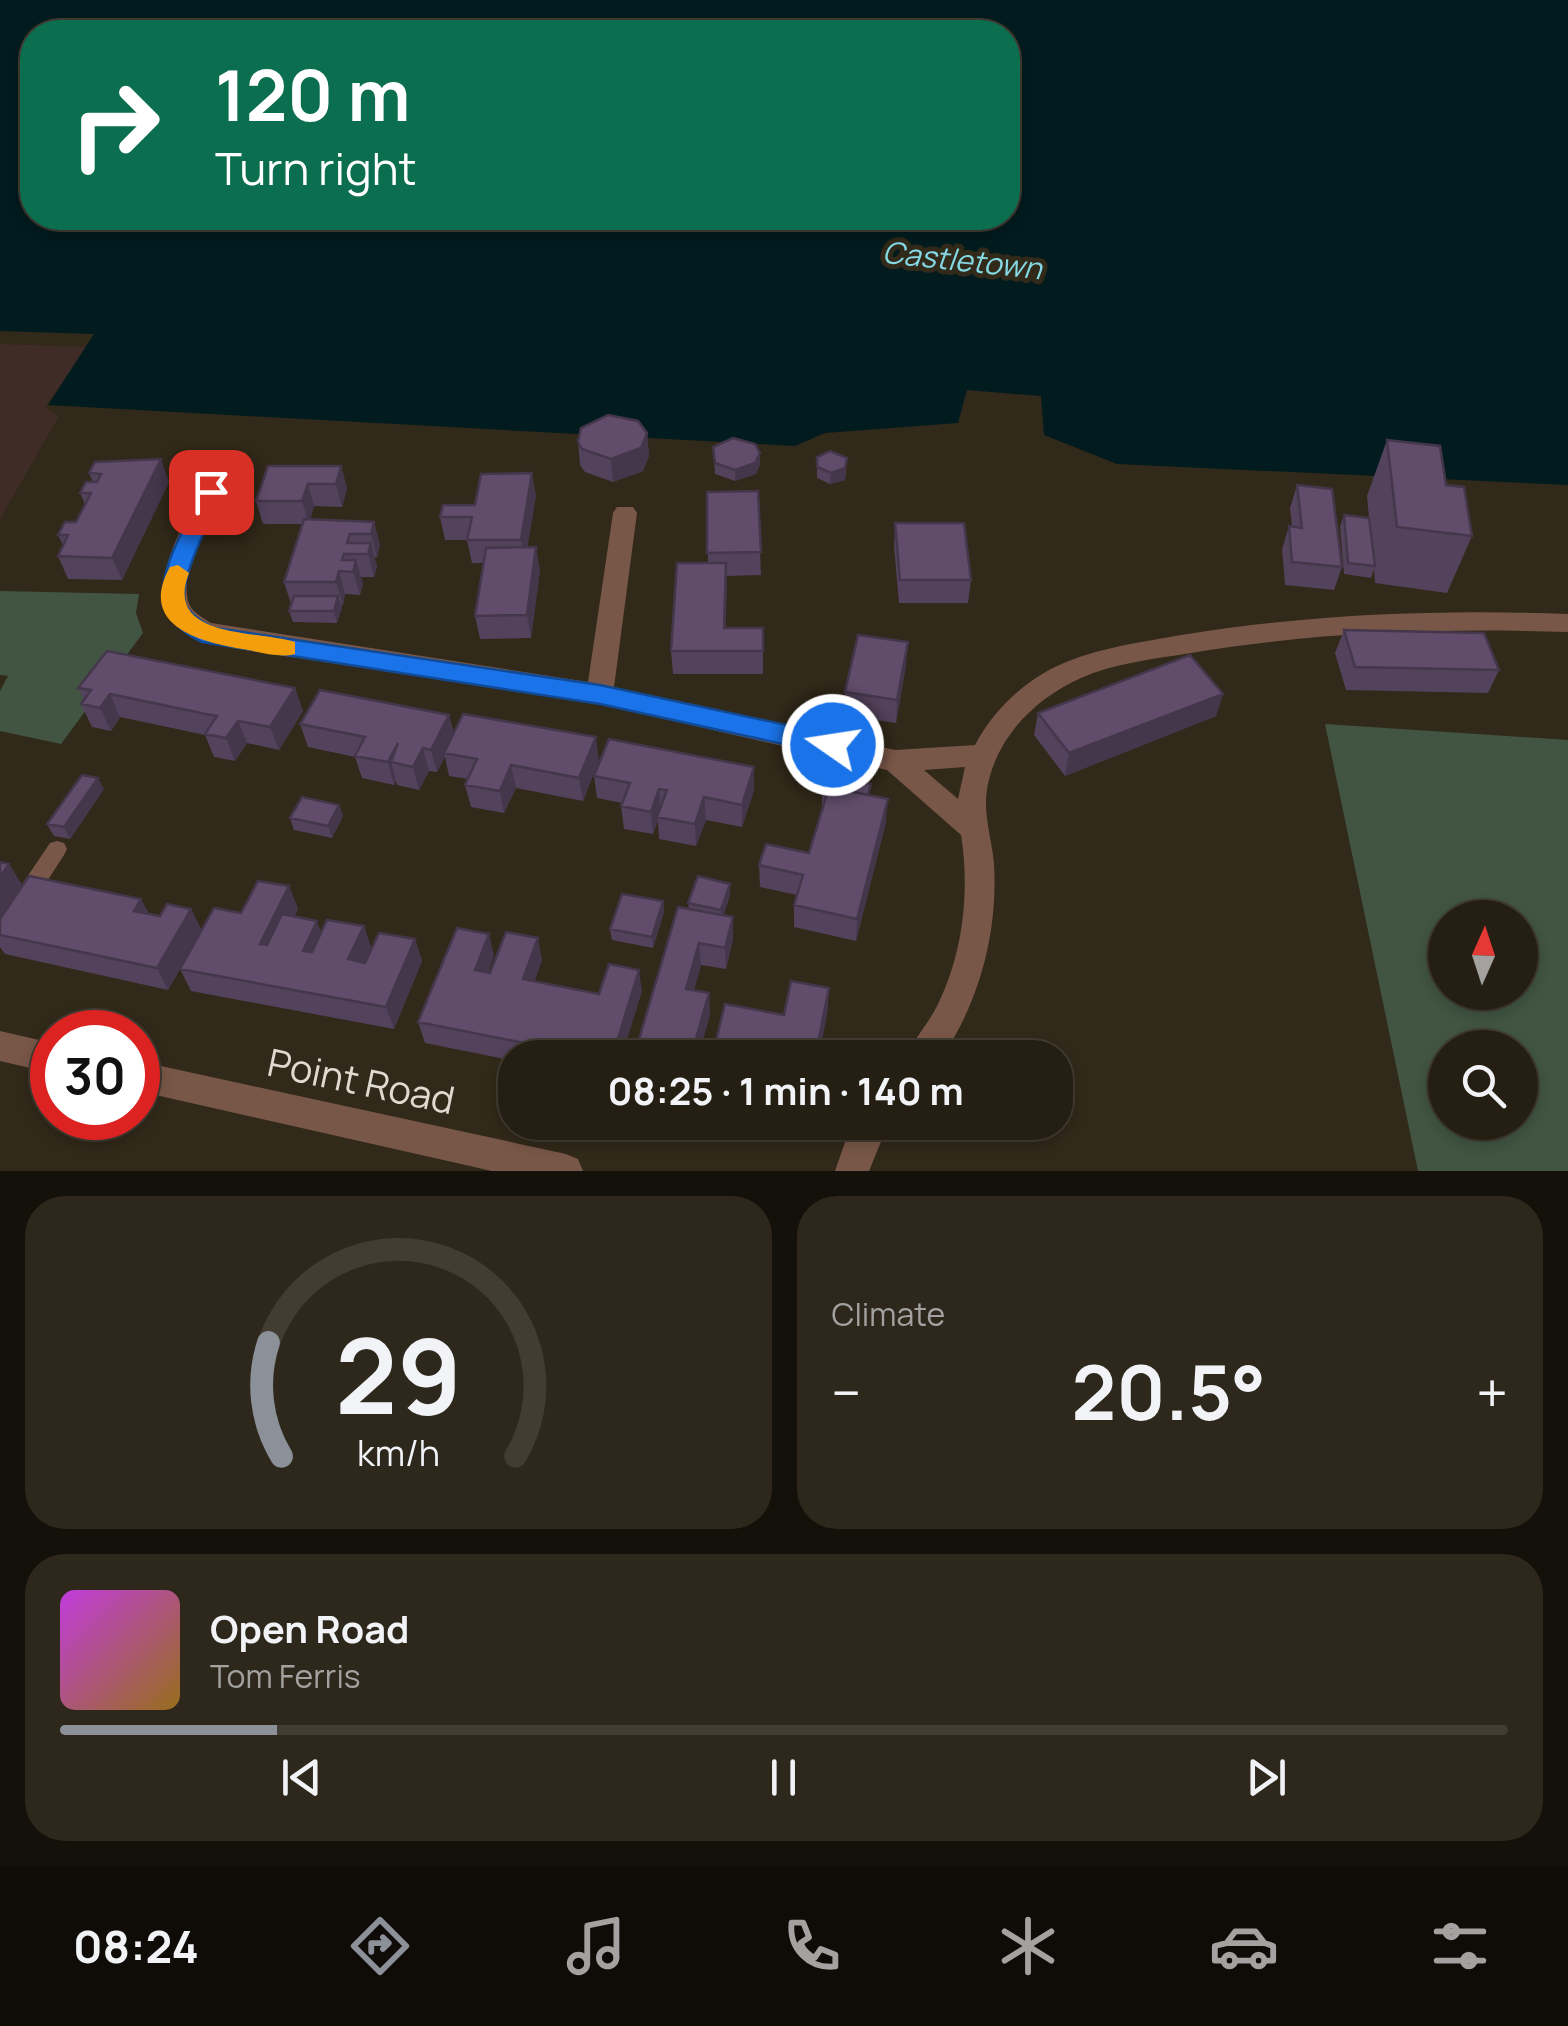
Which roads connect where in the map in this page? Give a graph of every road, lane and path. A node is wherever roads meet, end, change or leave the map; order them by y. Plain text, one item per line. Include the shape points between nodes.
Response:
1 (211, 492) dead end
2 (625, 513) dead end
3 (1568, 624) edge
4 (600, 694) junction
5 (988, 746) junction
6 (895, 761) junction
7 (971, 827) junction
8 (57, 849) dead end
9 (0, 935) edge
10 (933, 1040) edge
11 (0, 1047) edge
12 (30, 1053) edge
13 (160, 1081) edge
14 (861, 1140) edge
15 (566, 1171) edge
16 (852, 1171) edge

1 - 4 street via 172,588 174,609 191,627 232,640
2 - 4 street
3 - 5 street via 1328,624 1137,651 1057,678 1012,710
4 - 6 street
5 - 6 street
5 - 7 street via 972,789
6 - 7 street
7 - 10 street via 980,892 970,951 957,1003
8 - 9 lane
11 - 12 street
13 - 15 street, Point Road
14 - 16 street

